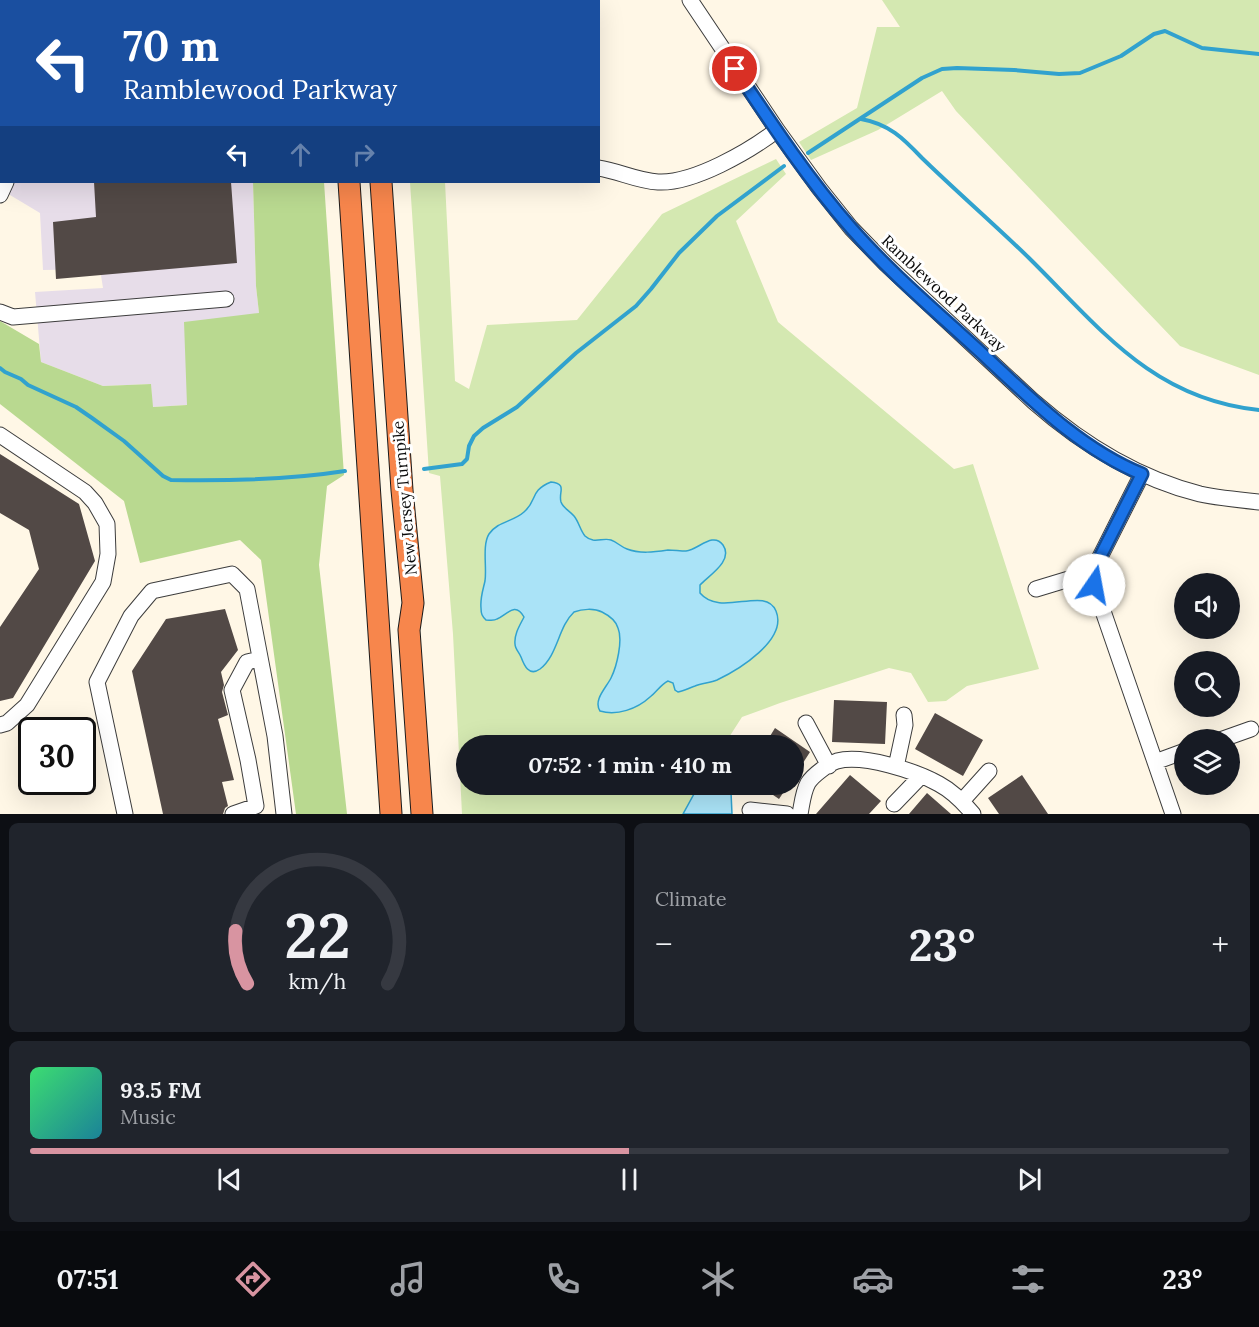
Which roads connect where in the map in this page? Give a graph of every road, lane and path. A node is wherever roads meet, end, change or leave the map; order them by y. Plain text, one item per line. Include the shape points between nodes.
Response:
1 (690, 0) edge
2 (777, 130) junction
3 (600, 169) edge
4 (349, 183) edge
5 (381, 183) edge
6 (226, 299) dead end
7 (0, 312) edge
8 (0, 435) edge
9 (1142, 474) junction
10 (1259, 502) edge
11 (1095, 577) junction
12 (1036, 589) dead end
13 (412, 603) junction
14 (260, 659) junction
15 (383, 701) junction
16 (904, 715) dead end
17 (806, 723) dead end
18 (0, 725) edge
19 (1251, 729) dead end
20 (1240, 733) edge
21 (1174, 756) edge
22 (1155, 762) junction
23 (829, 766) junction
24 (896, 767) junction
25 (989, 771) dead end
26 (921, 776) junction
27 (962, 801) junction
28 (894, 804) dead end
29 (750, 810) dead end
30 (125, 814) edge
31 (233, 814) edge
32 (284, 814) edge
33 (379, 814) edge
34 (391, 814) edge
35 (422, 814) edge
36 (434, 814) edge
37 (787, 814) edge
38 (800, 814) edge
39 (974, 814) edge
40 (1173, 814) edge

1 - 2 street, Ramblewood Parkway
2 - 3 street via 721,164 674,182 644,181
2 - 9 street, Ramblewood Parkway via 835,208 898,276 1052,417 1112,459
4 - 15 highway, New Jersey Turnpike
5 - 13 highway, New Jersey Turnpike
6 - 7 street via 13,317
8 - 18 street via 85,492 95,503 107,524 108,554 103,582 27,705
9 - 10 street, Ramblewood Parkway via 1202,494
9 - 11 street via 1105,545
11 - 12 street via 1069,579
11 - 22 street via 1096,594
13 - 35 highway, New Jersey Turnpike via 409,630
13 - 36 highway via 418,626
14 - 30 street via 247,589 232,574 152,591 131,616 97,682
14 - 31 street via 248,662 232,690 256,806
14 - 32 street
15 - 33 highway
15 - 34 highway, New Jersey Turnpike
16 - 24 street
17 - 23 street
19 - 20 street
21 - 22 street
22 - 40 street
23 - 24 street via 837,761 864,760
23 - 38 street via 816,773 808,784
24 - 26 street
25 - 27 street
26 - 27 street via 940,784
26 - 28 street
27 - 39 street
29 - 37 street

